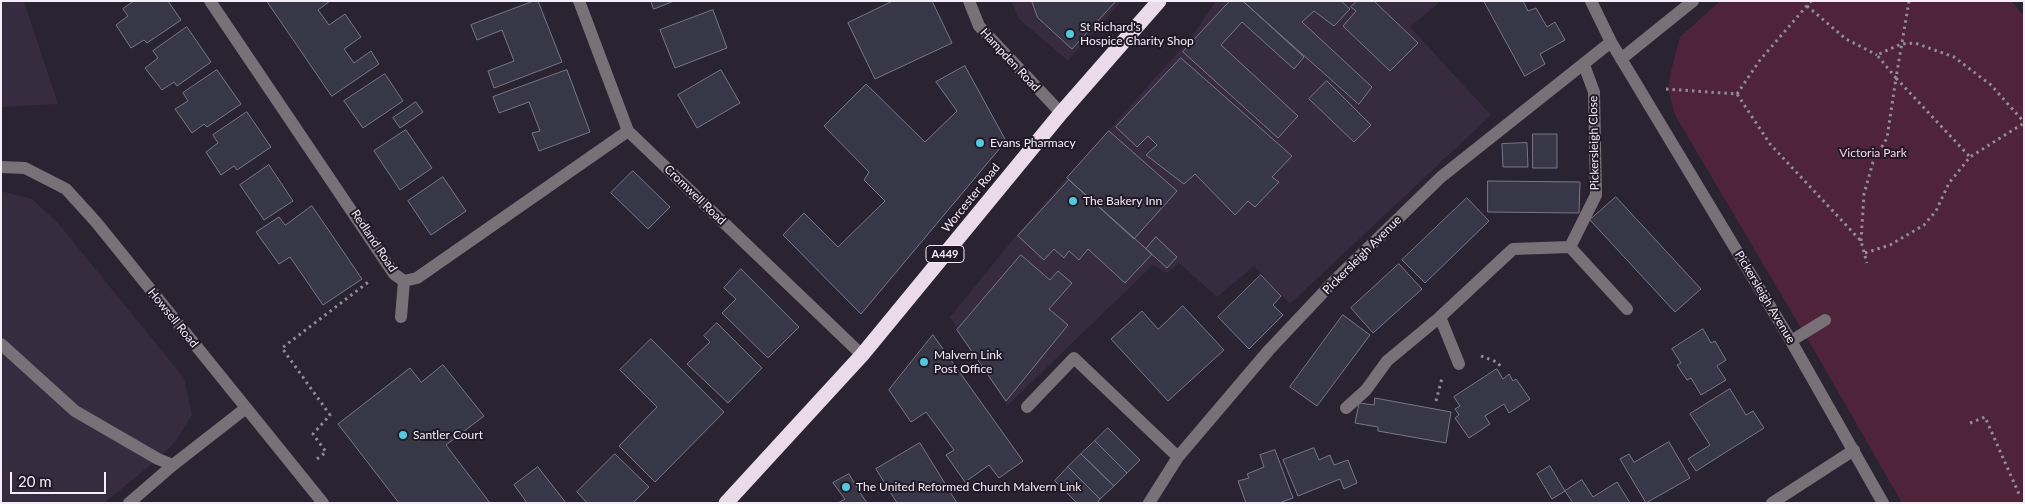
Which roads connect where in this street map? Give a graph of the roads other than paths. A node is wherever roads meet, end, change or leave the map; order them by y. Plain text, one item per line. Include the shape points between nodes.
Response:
1 (210, 1) edge
2 (580, 1) edge
3 (969, 1) edge
4 (1159, 1) edge
5 (1591, 1) edge
6 (1693, 1) edge
7 (1611, 42) junction
8 (1621, 59) junction
9 (1584, 65) junction
10 (1061, 113) junction
11 (628, 131) junction
12 (2, 166) edge
13 (1570, 246) junction
14 (404, 281) junction
15 (1627, 308) dead end
16 (401, 317) dead end
17 (1440, 317) junction
18 (1825, 320) dead end
19 (1791, 340) junction
20 (1, 344) edge
21 (862, 355) junction
22 (1459, 364) dead end
23 (1027, 407) dead end
24 (246, 408) junction
25 (1346, 408) dead end
26 (1854, 450) junction
27 (1178, 456) junction
28 (173, 465) junction
29 (129, 503) edge
30 (323, 503) edge
31 (726, 503) edge
32 (1149, 503) edge
33 (1772, 503) edge
34 (1883, 503) edge

1 - 14 street, Redland Road via 394,274
2 - 11 street, Cromwell Road
3 - 10 street, Hampden Road via 978,26
4 - 10 highway, Worcester Road / A449
5 - 7 street, Pickersleigh Avenue
6 - 8 street
7 - 8 street, Pickersleigh Avenue
7 - 9 street, Pickersleigh Avenue
8 - 19 street, Pickersleigh Avenue
9 - 13 street, Pickersleigh Close via 1594,92 1596,195
9 - 27 street, Pickersleigh Avenue via 1441,177 1335,280 1269,350
10 - 21 highway, Worcester Road / A449
11 - 14 street, Redland Road via 418,278
11 - 21 street, Cromwell Road
12 - 24 street, Howsell Road via 26,168 66,189
13 - 15 street
13 - 17 street via 1513,249
14 - 16 street
17 - 22 street
17 - 25 street via 1387,361 1366,390
18 - 19 street
19 - 26 street, Pickersleigh Avenue
20 - 28 street via 75,410
21 - 31 highway, Worcester Road / A449
23 - 27 street via 1074,358
24 - 28 street
24 - 30 street, Howsell Road
26 - 33 street
26 - 34 street, Pickersleigh Avenue
27 - 32 street, Pickersleigh Avenue
28 - 29 street

